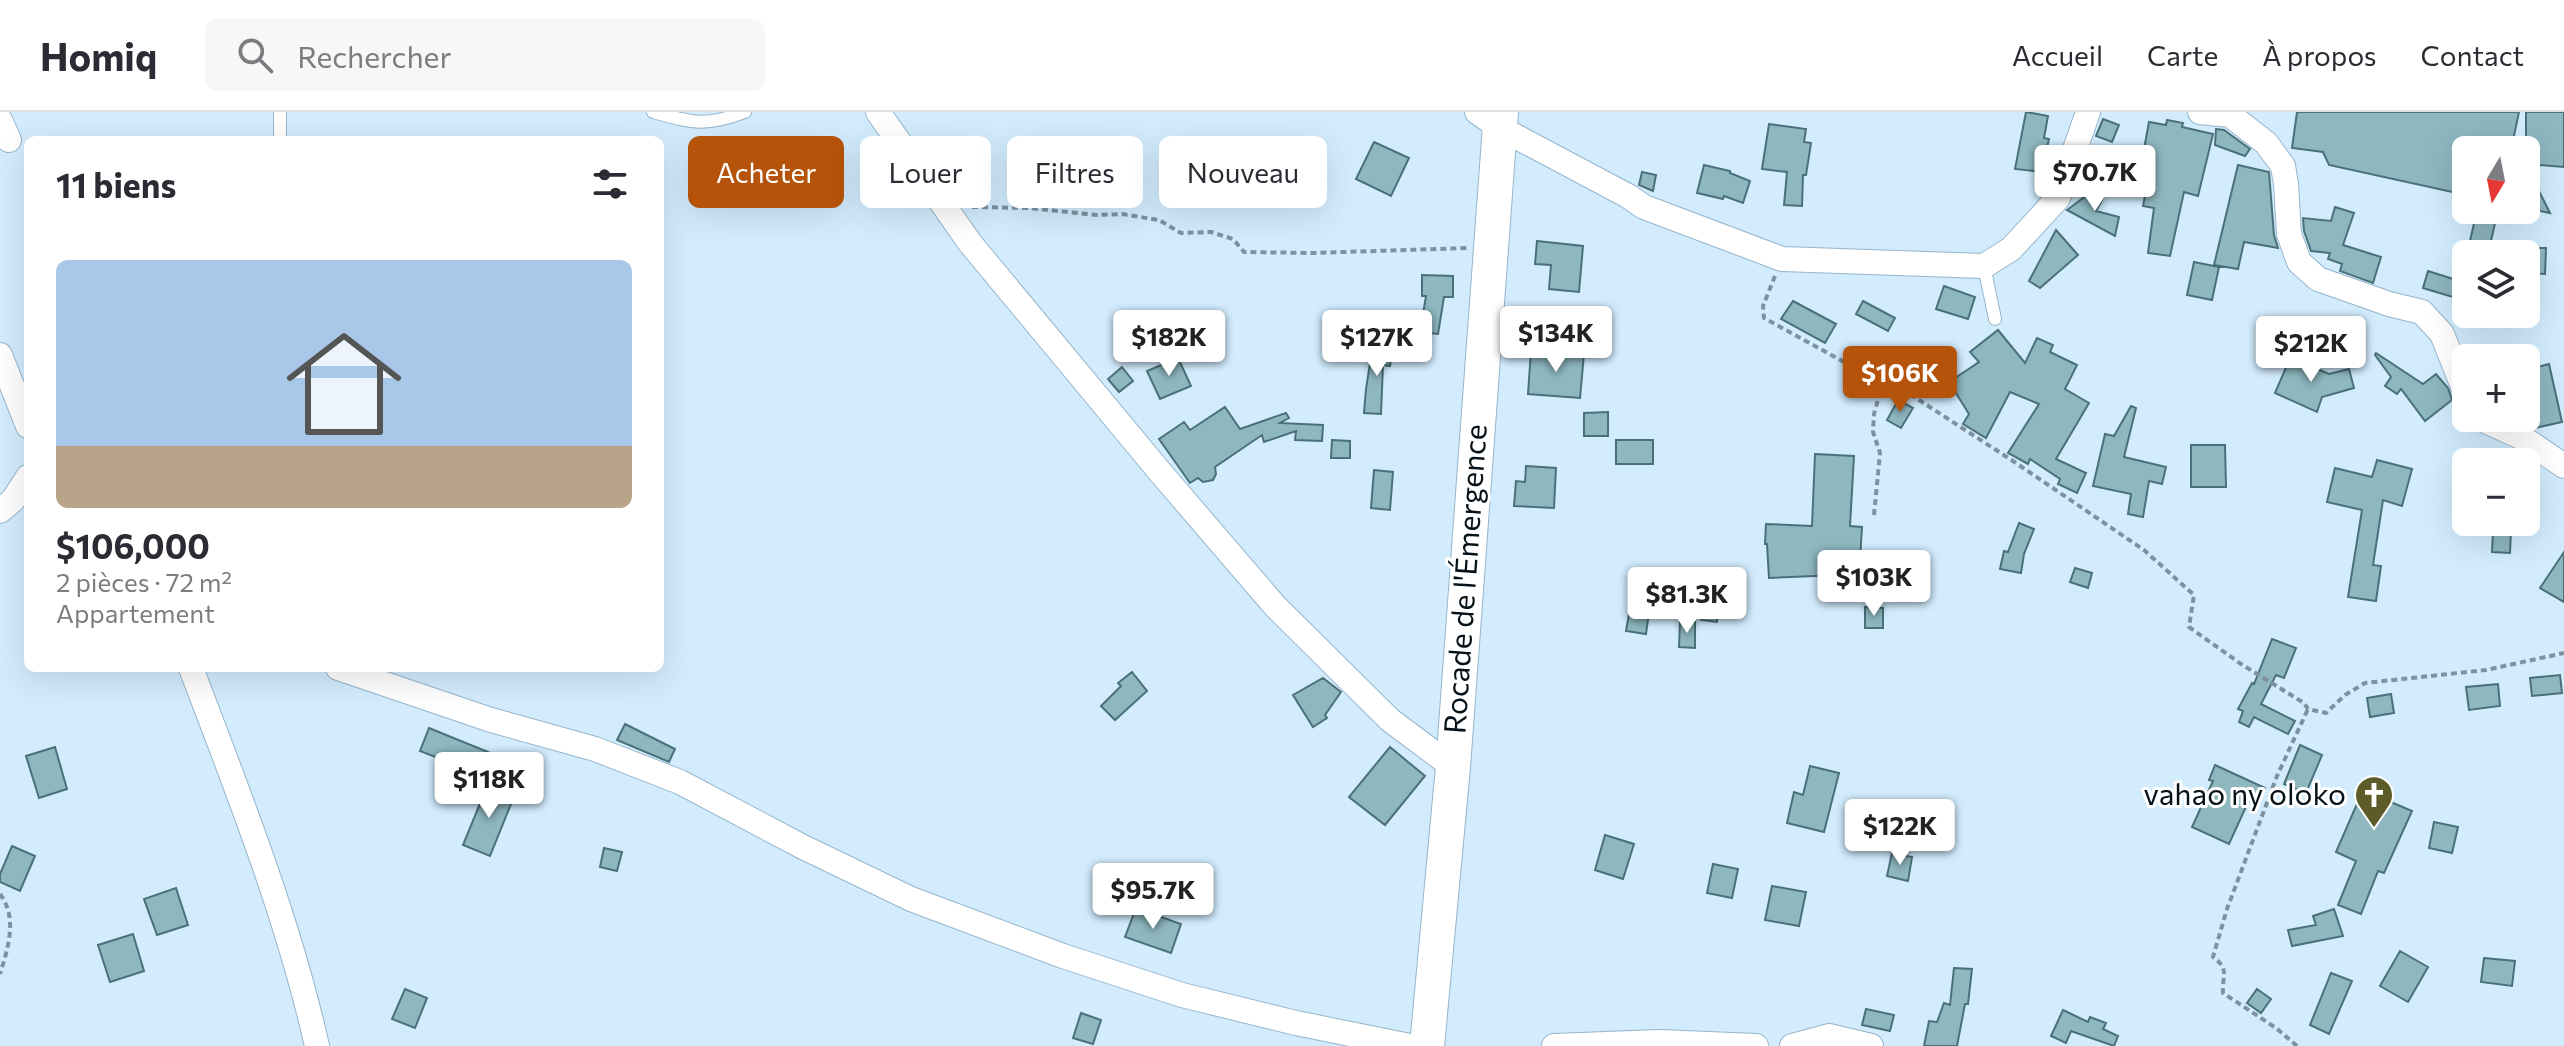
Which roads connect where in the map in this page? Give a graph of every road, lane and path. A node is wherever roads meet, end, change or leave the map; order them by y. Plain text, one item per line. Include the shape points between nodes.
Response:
1 (280, 112) edge
2 (653, 112) edge
3 (745, 112) edge
4 (878, 112) edge
5 (2088, 112) edge
6 (2200, 112) edge
7 (1493, 117) edge
8 (280, 135) dead end
9 (895, 136) edge
10 (946, 208) edge
11 (991, 208) edge
12 (1490, 247) junction
13 (1782, 259) junction
14 (1984, 266) junction
15 (1995, 319) dead end
16 (0, 355) edge
17 (2452, 359) edge
18 (1881, 389) junction
19 (24, 416) edge
20 (2510, 432) edge
21 (2564, 466) edge
22 (24, 483) edge
23 (0, 511) edge
24 (1874, 515) dead end
25 (2564, 653) edge
26 (192, 672) edge
27 (350, 672) edge
28 (2308, 709) junction
29 (1453, 767) junction
30 (0, 894) edge
31 (0, 974) edge
32 (1659, 1044) edge
33 (317, 1046) edge
34 (1410, 1046) edge
35 (1427, 1046) edge
36 (1554, 1046) edge
37 (1756, 1046) edge
38 (1792, 1046) edge
39 (1871, 1046) edge
40 (2297, 1046) edge

1 - 8 lane
2 - 3 lane via 715,123
4 - 9 street
5 - 14 street via 2058,198 2011,249
6 - 17 street via 2230,115 2266,143 2283,166 2289,234 2299,262 2318,279 2422,312 2442,334
7 - 12 street, Rocade de l'Émergence
7 - 13 street via 1644,207
10 - 29 street via 1275,606 1390,720
11 - 12 path via 1159,220 1181,233 1211,232 1233,239 1244,252
12 - 29 street, Rocade de l'Émergence
13 - 14 street
13 - 18 path via 1763,306 1764,318 1875,379
14 - 15 lane
16 - 19 street
18 - 24 path via 1873,432 1880,453
18 - 28 path via 1899,387 2144,550 2194,595 2189,627
20 - 21 street
22 - 23 street
25 - 28 path via 2486,670 2365,683 2326,713
26 - 33 street via 253,836
27 - 34 street via 595,749 680,782 911,899 1063,956 1182,995
28 - 40 path via 2277,776 2213,957 2225,970 2223,993
29 - 35 street, Rocade de l'Émergence
30 - 31 path via 11,928
32 - 36 street
32 - 37 street
38 - 39 street via 1829,1036

